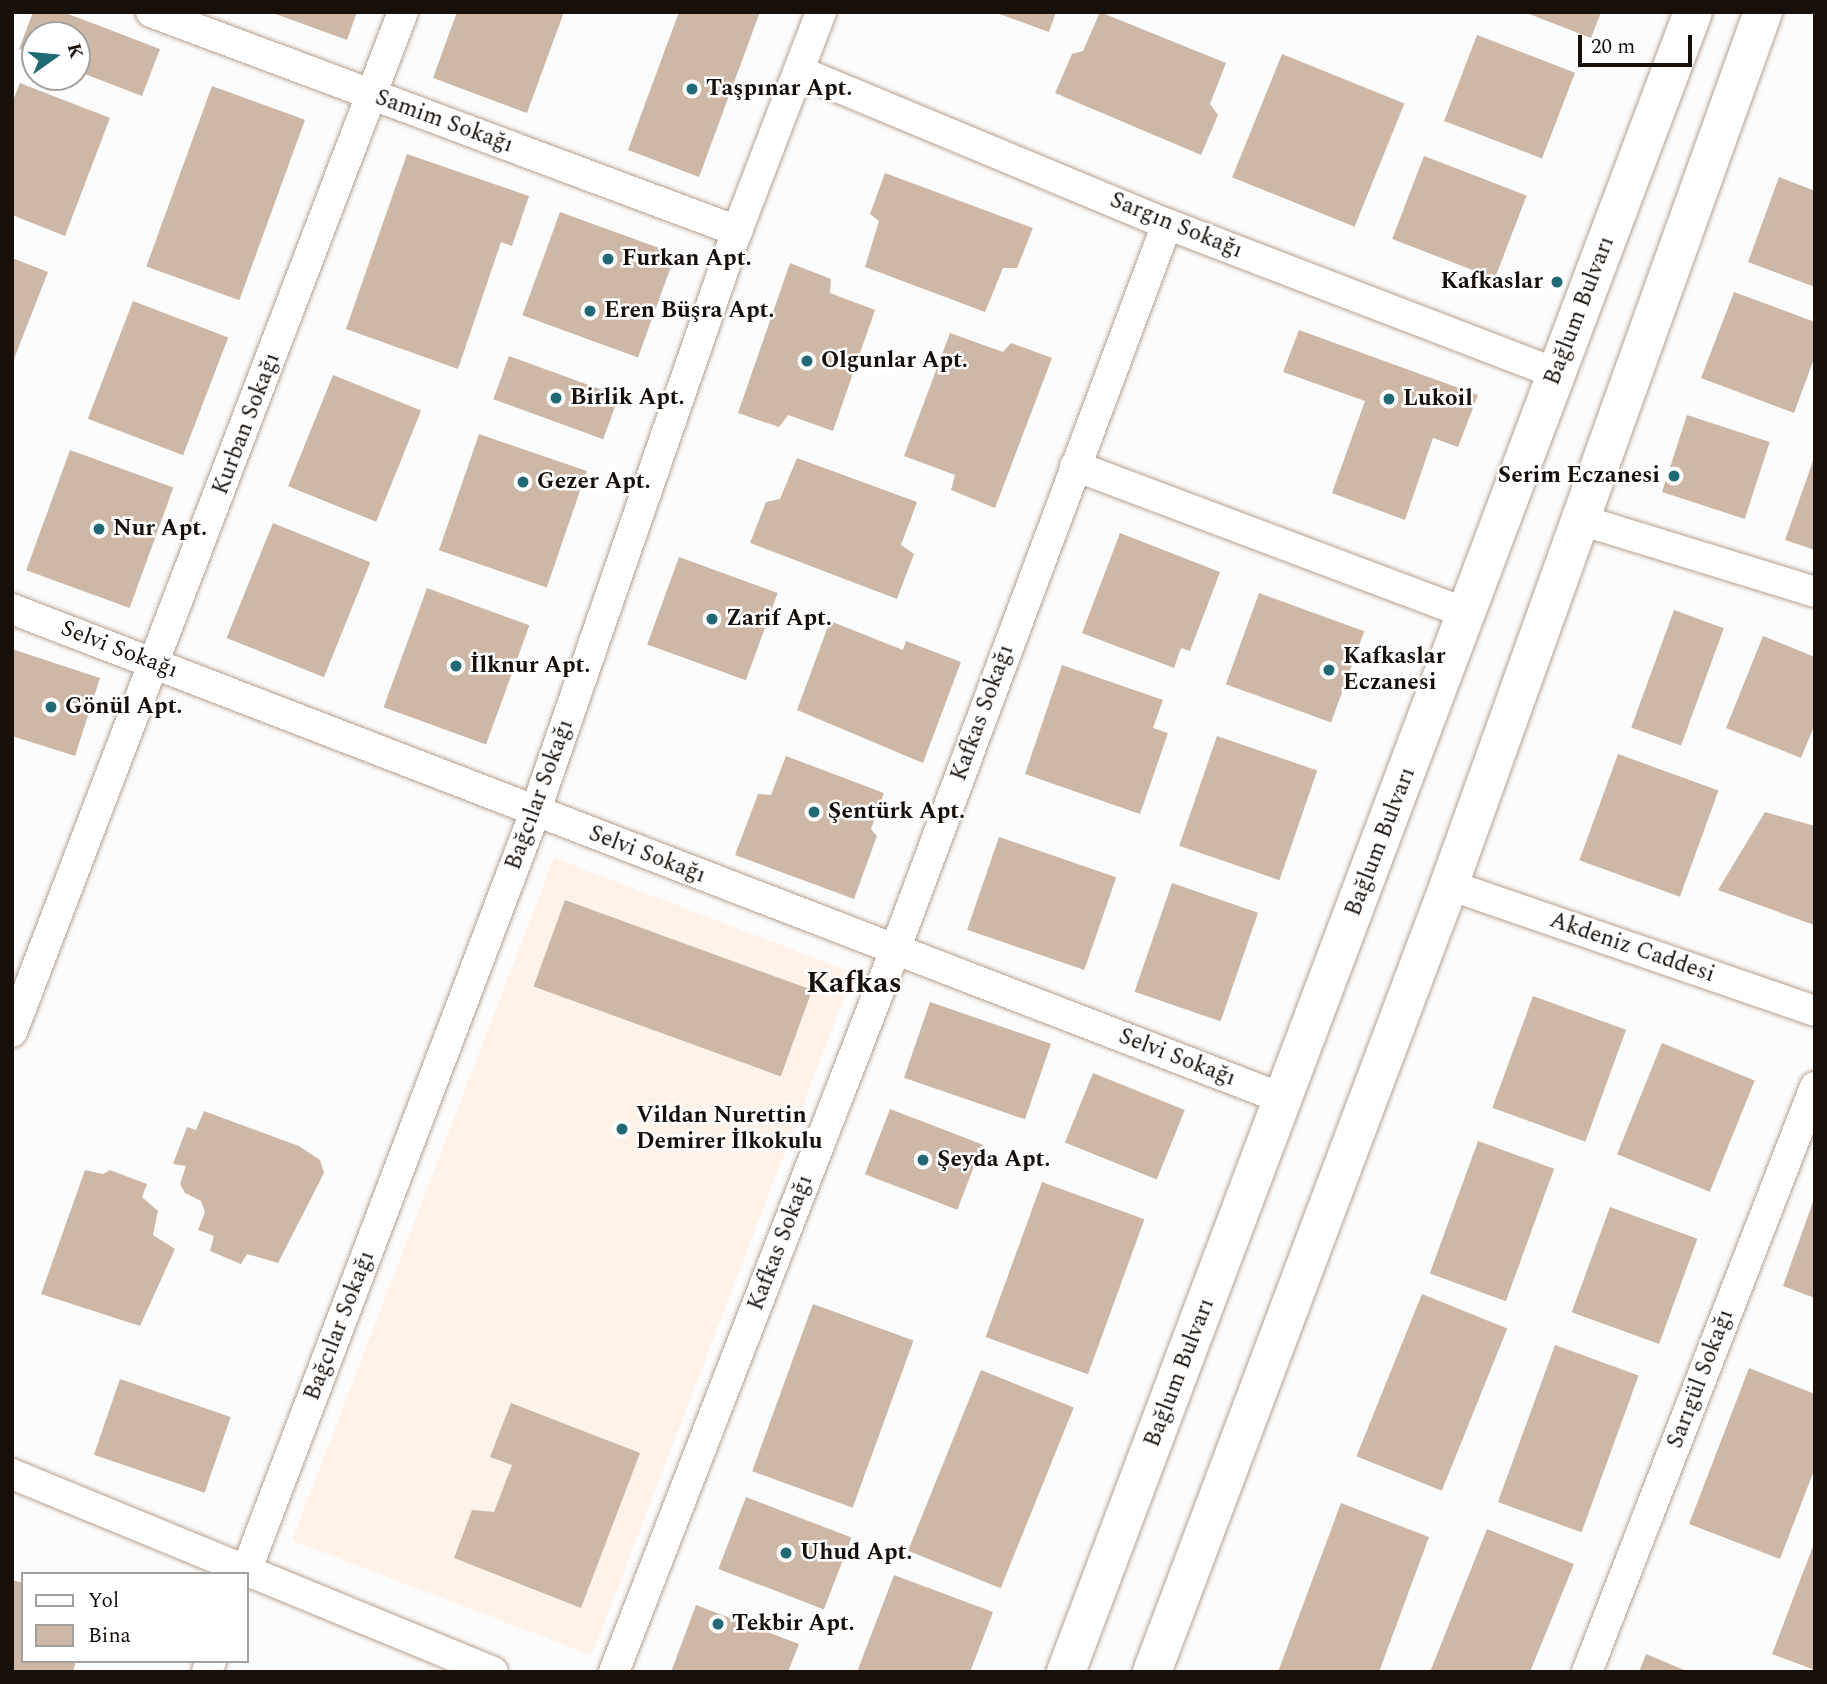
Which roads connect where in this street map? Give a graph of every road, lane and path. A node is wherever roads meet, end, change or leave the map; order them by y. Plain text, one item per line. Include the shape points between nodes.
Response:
1 (151, 12) edge
2 (403, 12) edge
3 (821, 12) edge
4 (1693, 12) edge
5 (1763, 12) edge
6 (799, 71) junction
7 (371, 95) junction
8 (1167, 224) junction
9 (737, 231) junction
10 (1556, 373) junction
11 (1075, 466) junction
12 (1581, 520) junction
13 (1815, 592) edge
14 (12, 609) edge
15 (1467, 613) junction
16 (156, 664) junction
17 (535, 813) junction
18 (1449, 885) junction
19 (895, 950) junction
20 (1815, 1011) edge
21 (12, 1032) edge
22 (1815, 1087) edge
23 (1284, 1099) junction
24 (12, 1474) edge
25 (246, 1572) edge
26 (248, 1573) edge
27 (493, 1672) edge
28 (614, 1672) edge
29 (1066, 1672) edge
30 (1152, 1672) edge
31 (1587, 1672) edge

1 - 7 street, Samim Sokağı
2 - 7 street, Kurban Sokağı
3 - 6 street, Bağcılar Sokağı
4 - 10 main road, Bağlum Bulvarı
5 - 12 main road
6 - 8 street, Sargın Sokağı
6 - 9 street, Bağcılar Sokağı
7 - 9 street, Samim Sokağı
7 - 16 street, Kurban Sokağı
8 - 10 street, Sargın Sokağı
8 - 11 street, Kafkas Sokağı
9 - 17 street, Bağcılar Sokağı
10 - 15 main road, Bağlum Bulvarı
11 - 15 street
11 - 19 street, Kafkas Sokağı
12 - 13 street
12 - 18 main road
14 - 16 street, Selvi Sokağı
15 - 23 main road, Bağlum Bulvarı
16 - 17 street, Selvi Sokağı
16 - 21 street, Kurban Sokağı
17 - 19 street, Selvi Sokağı
17 - 25 street, Bağcılar Sokağı
18 - 20 street, Akdeniz Caddesi
18 - 30 main road
19 - 23 street, Selvi Sokağı
19 - 28 street, Kafkas Sokağı
22 - 31 street, Sarıgül Sokağı
23 - 29 main road, Bağlum Bulvarı
24 - 25 street
26 - 27 street

